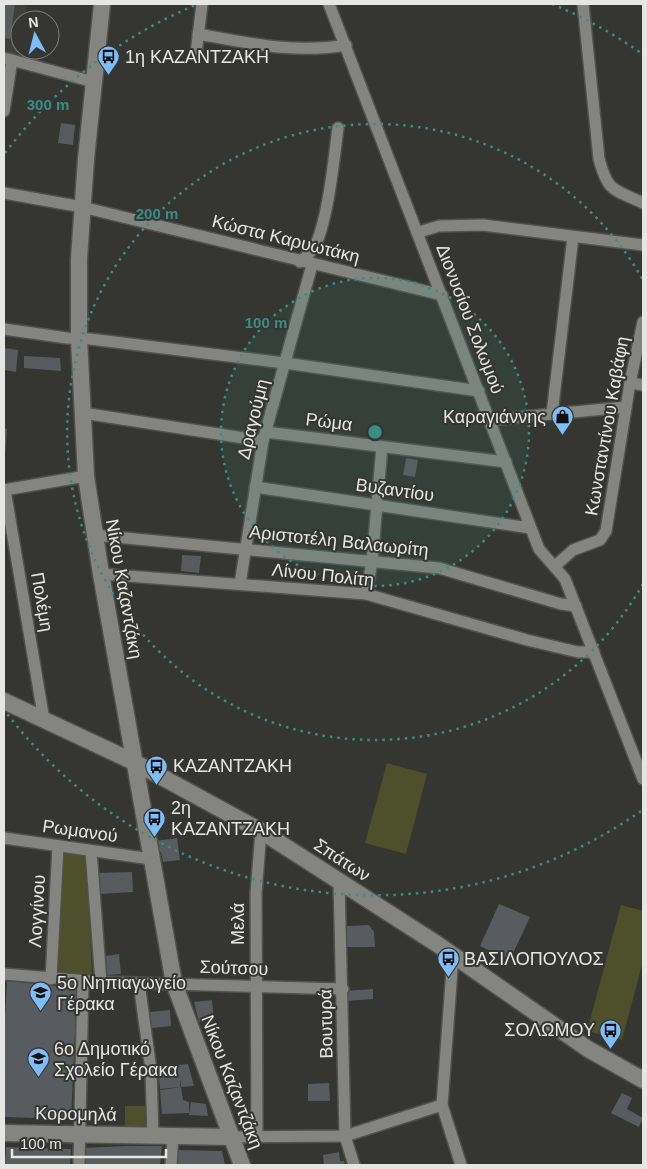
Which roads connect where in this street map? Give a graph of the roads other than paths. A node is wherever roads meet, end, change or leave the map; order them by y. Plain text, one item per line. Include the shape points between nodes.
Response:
1 (102, 4) edge
2 (202, 4) edge
3 (329, 4) edge
4 (583, 4) edge
5 (198, 34) junction
6 (346, 45) junction
7 (196, 54) dead end
8 (8, 59) edge
9 (94, 82) junction
10 (4, 111) edge
11 (338, 128) dead end
12 (4, 193) edge
13 (643, 203) edge
14 (82, 206) junction
15 (419, 232) junction
16 (572, 237) junction
17 (643, 244) edge
18 (300, 262) junction
19 (312, 265) junction
20 (442, 295) junction
21 (643, 326) edge
22 (4, 329) edge
23 (79, 338) junction
24 (285, 363) junction
25 (630, 383) junction
26 (643, 385) edge
27 (478, 391) junction
28 (626, 407) junction
29 (83, 413) junction
30 (552, 414) junction
31 (490, 420) junction
32 (265, 436) junction
33 (382, 446) junction
34 (506, 462) junction
35 (86, 476) junction
36 (255, 487) junction
37 (4, 490) edge
38 (376, 505) junction
39 (530, 528) junction
40 (94, 535) junction
41 (244, 549) junction
42 (372, 562) junction
43 (555, 566) junction
44 (101, 574) junction
45 (240, 584) junction
46 (366, 594) junction
47 (576, 606) junction
48 (594, 652) junction
49 (4, 700) edge
50 (44, 720) junction
51 (134, 762) junction
52 (643, 779) edge
53 (261, 831) junction
54 (4, 838) edge
55 (58, 846) junction
56 (92, 851) junction
57 (151, 859) junction
58 (339, 881) junction
59 (453, 956) junction
60 (4, 974) edge
61 (51, 979) junction
62 (83, 981) junction
63 (100, 982) junction
64 (174, 983) junction
65 (139, 984) junction
66 (255, 986) junction
67 (343, 989) junction
68 (643, 1080) edge
69 (442, 1105) junction
70 (4, 1133) edge
71 (80, 1134) junction
72 (153, 1136) junction
73 (173, 1136) junction
74 (345, 1136) junction
75 (231, 1137) junction
76 (257, 1137) junction
77 (79, 1165) edge
78 (171, 1165) edge
79 (242, 1165) edge
80 (354, 1165) edge
81 (461, 1165) edge

1 - 9 street, Νίκου Καζαντζάκη
2 - 5 street
3 - 6 street, Διονυσίου Σολωμού
4 - 13 street via 599,159 609,186
5 - 6 street via 295,49
5 - 7 street
6 - 15 street, Διονυσίου Σολωμού
8 - 9 street
8 - 10 street
9 - 14 street, Νίκου Καζαντζάκη
11 - 18 street via 329,191 317,241
12 - 14 street, Κώστα Καρυωτάκη
14 - 18 street, Κώστα Καρυωτάκη
14 - 23 street, Νίκου Καζαντζάκη
15 - 16 street via 439,226 473,225
15 - 20 street, Διονυσίου Σολωμού
16 - 17 street
16 - 30 street
18 - 19 street, Κώστα Καρυωτάκη
19 - 20 street, Κώστα Καρυωτάκη
19 - 24 street, Δραγούμη
20 - 27 street, Διονυσίου Σολωμού
21 - 25 street, Κωνσταντίνου Καβάφη
22 - 23 street
23 - 24 street
23 - 29 street, Νίκου Καζαντζάκη
24 - 27 street
24 - 32 street, Δραγούμη
25 - 26 street
25 - 28 street, Κωνσταντίνου Καβάφη
27 - 31 street, Διονυσίου Σολωμού
28 - 30 street
28 - 43 street, Κωνσταντίνου Καβάφη via 606,531 600,540 573,550
29 - 32 street, Ρώμα
29 - 35 street, Νίκου Καζαντζάκη
30 - 31 street
31 - 34 street, Διονυσίου Σολωμού
32 - 33 street, Ρώμα
32 - 36 street, Δραγούμη
33 - 34 street, Ρώμα
33 - 38 street
34 - 39 street, Διονυσίου Σολωμού
35 - 37 street
35 - 40 street, Νίκου Καζαντζάκη
36 - 38 street, Βυζαντίου
36 - 41 street, Δραγούμη
37 - 50 street, Πολέμη
38 - 39 street, Βυζαντίου
38 - 42 street
39 - 43 street, Διονυσίου Σολωμού via 542,554
40 - 41 street, Αριστοτέλη Βαλαωρίτη
40 - 44 street, Νίκου Καζαντζάκη
41 - 42 street, Αριστοτέλη Βαλαωρίτη
41 - 45 street, Δραγούμη
42 - 46 street
42 - 47 street, Αριστοτέλη Βαλαωρίτη via 439,568
43 - 47 street, Διονυσίου Σολωμού via 565,579
44 - 45 street, Λίνου Πολίτη
44 - 51 street, Νίκου Καζαντζάκη
45 - 46 street, Λίνου Πολίτη
46 - 48 street, Λίνου Πολίτη via 527,640 578,652
47 - 48 street, Διονυσίου Σολωμού
48 - 52 street, Διονυσίου Σολωμού
49 - 50 street, Σπάτων
50 - 51 street, Σπάτων
51 - 53 street, Σπάτων
51 - 57 street, Νίκου Καζαντζάκη
53 - 58 street, Σπάτων
53 - 66 street, Μελά via 256,893
54 - 55 street, Ρωμανού
55 - 56 street, Ρωμανού
55 - 61 street, Λογγίνου
56 - 57 street, Ρωμανού
56 - 63 street
57 - 64 street, Νίκου Καζαντζάκη
58 - 59 street, Σπάτων
58 - 67 street, Βουτυρά
59 - 68 street, Σπάτων via 588,1049
59 - 69 street
60 - 61 street, Σούτσου
61 - 62 street, Σούτσου
62 - 63 street, Σούτσου
62 - 71 street
63 - 65 street, Σούτσου
64 - 65 street, Σούτσου
64 - 66 street, Σούτσου
64 - 75 street, Νίκου Καζαντζάκη
65 - 72 street via 151,1070
66 - 67 street, Σούτσου
66 - 76 street, Μελά
67 - 74 street, Βουτυρά
69 - 74 street, Κορομηλά
69 - 81 street
70 - 71 street, Κορομηλά
71 - 72 street, Κορομηλά
71 - 77 street
72 - 73 street, Κορομηλά
73 - 75 street, Κορομηλά
73 - 78 street
74 - 76 street, Κορομηλά
74 - 80 street, Βουτυρά
75 - 76 street, Κορομηλά
75 - 79 street, Νίκου Καζαντζάκη

